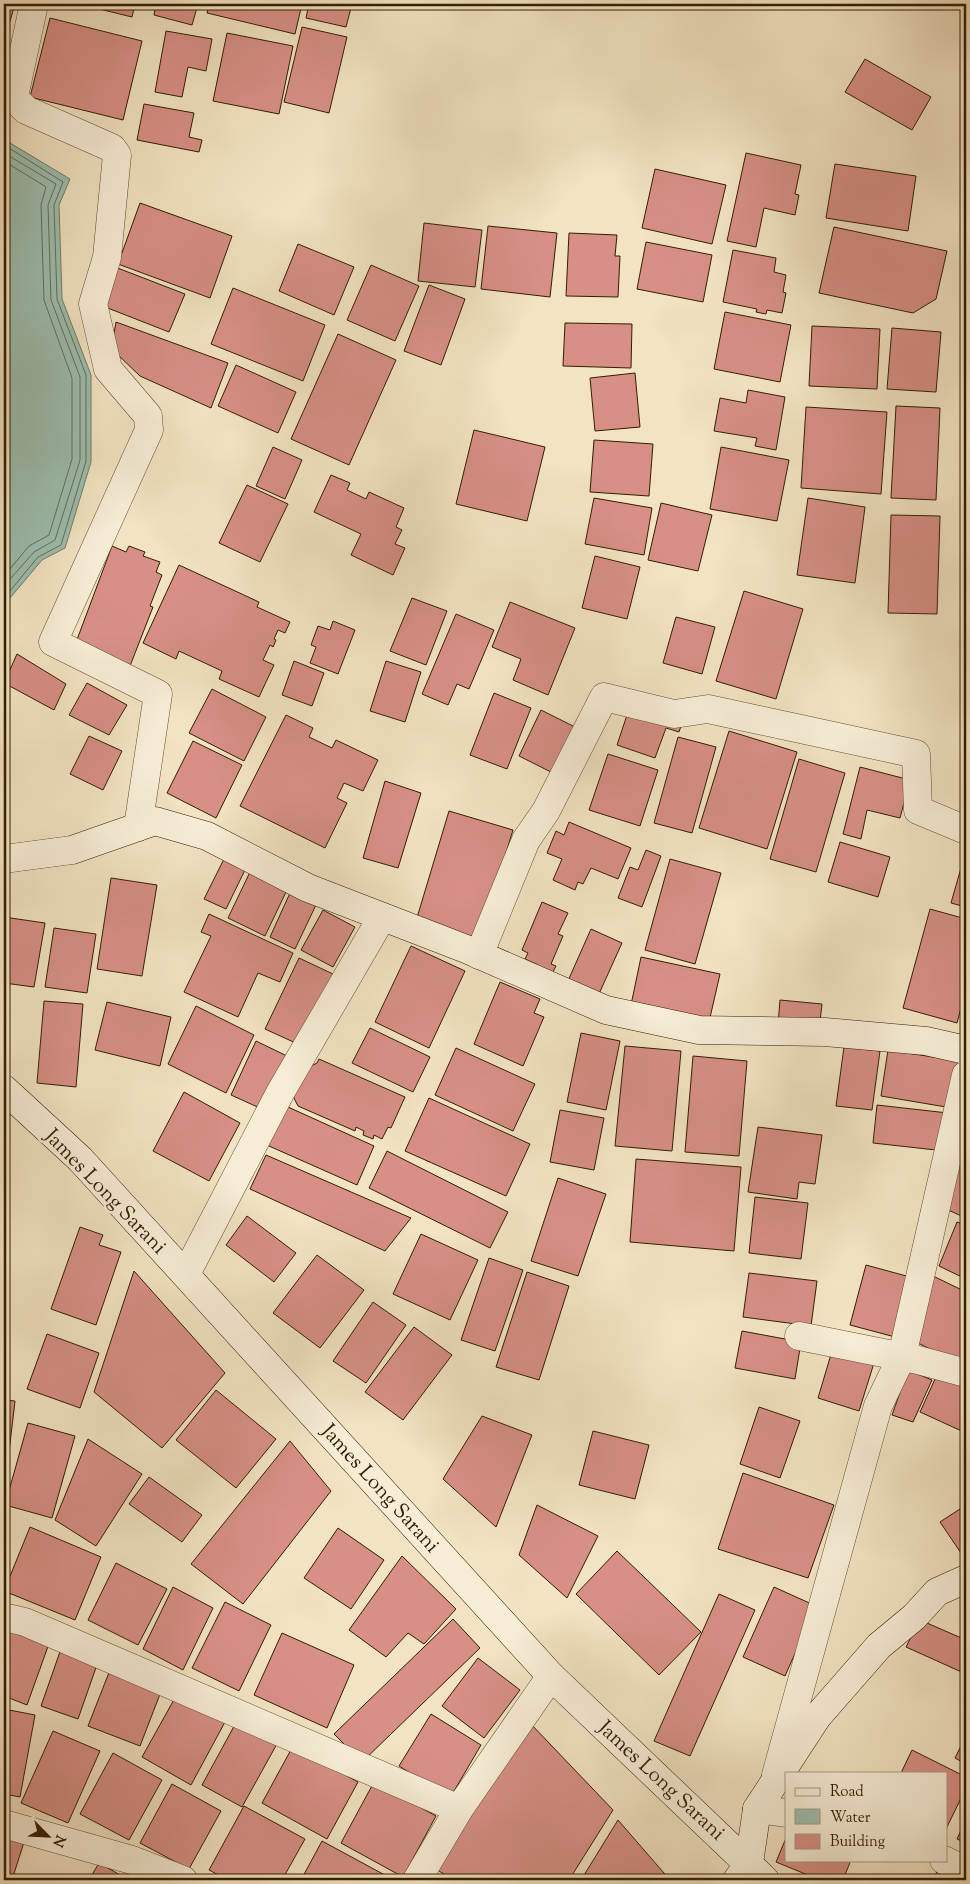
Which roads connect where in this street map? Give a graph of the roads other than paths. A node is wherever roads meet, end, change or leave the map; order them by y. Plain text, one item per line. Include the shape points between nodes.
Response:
1 (34, 4) edge
2 (138, 826) junction
3 (966, 830) edge
4 (4, 859) edge
5 (382, 918) junction
6 (478, 955) junction
7 (966, 1050) edge
8 (966, 1075) edge
9 (4, 1089) edge
10 (186, 1274) junction
11 (799, 1336) dead end
12 (902, 1356) junction
13 (966, 1373) edge
14 (966, 1579) edge
15 (4, 1617) edge
16 (551, 1676) junction
17 (775, 1781) junction
18 (459, 1809) junction
19 (757, 1809) junction
20 (785, 1813) edge
21 (4, 1824) edge
22 (948, 1862) edge
23 (966, 1871) edge
24 (750, 1874) edge
25 (183, 1880) edge
26 (417, 1880) edge

1 - 2 street via 16,100 26,110 112,148 117,155 107,257 93,304 108,368 148,416 149,430 53,642 158,694
2 - 4 street via 72,850
2 - 5 street via 155,820 207,836 308,888
3 - 6 street via 918,810 916,754 708,709 674,714 604,697 546,811 526,840
5 - 6 street
5 - 10 street via 280,1093
6 - 7 street via 606,1010 699,1030 825,1032 926,1041
8 - 12 street
9 - 10 street, James Long Sarani via 80,1159
10 - 16 street, James Long Sarani
11 - 12 street
12 - 13 street
12 - 17 street via 878,1406
14 - 17 street via 936,1592 914,1617 879,1646 816,1716
15 - 18 street via 25,1622
16 - 18 street
16 - 24 street, James Long Sarani
17 - 19 street
18 - 26 street
19 - 20 street
19 - 24 street
21 - 25 street via 132,1860
22 - 23 street

